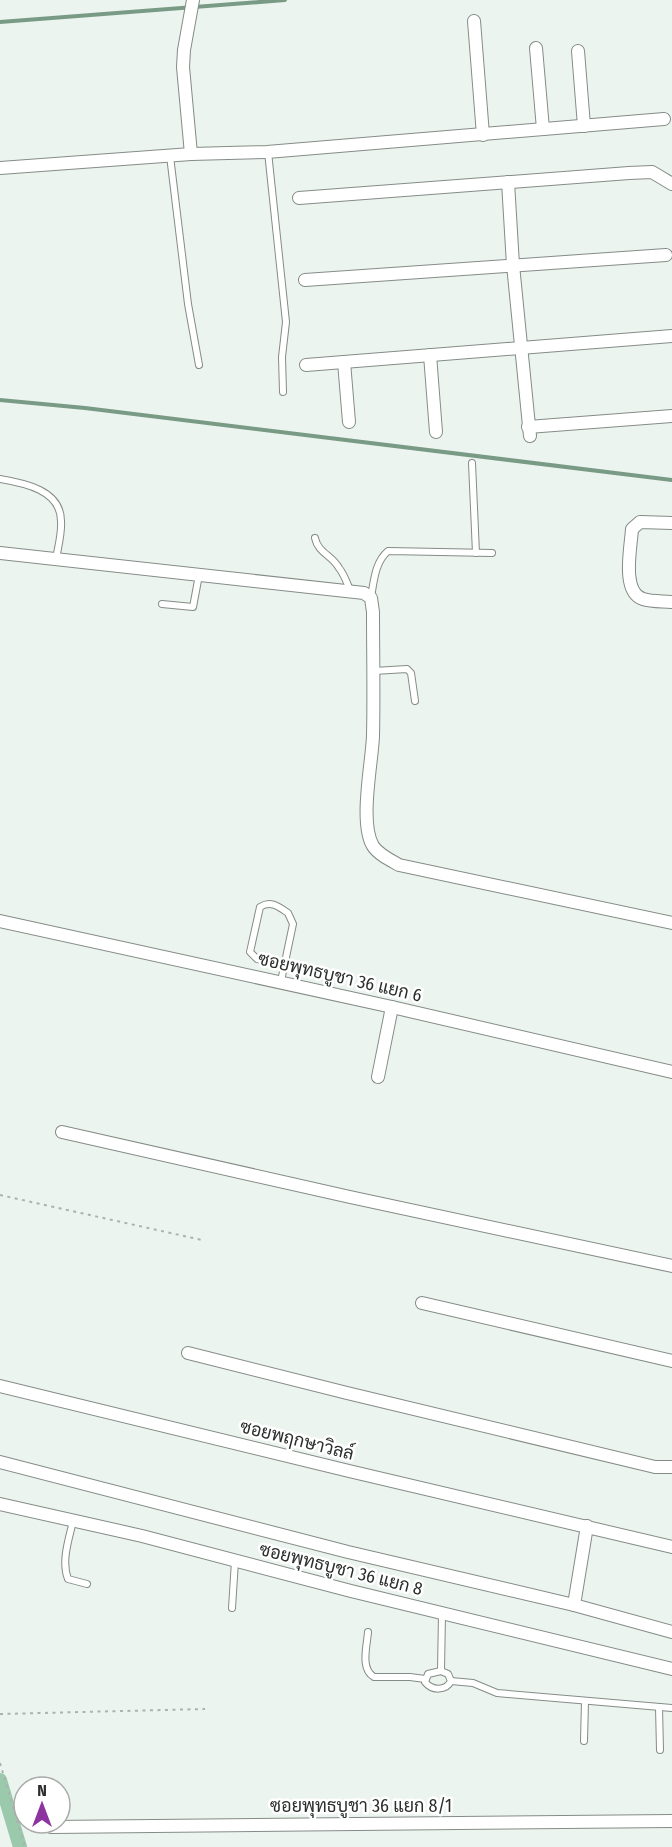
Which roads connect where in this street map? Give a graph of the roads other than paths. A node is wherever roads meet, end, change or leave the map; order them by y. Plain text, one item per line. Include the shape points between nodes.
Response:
1 (192, 6) edge
2 (474, 21) dead end
3 (536, 48) dead end
4 (578, 51) dead end
5 (664, 119) dead end
6 (584, 126) junction
7 (543, 129) junction
8 (483, 135) junction
9 (267, 152) junction
10 (191, 154) junction
11 (170, 156) junction
12 (0, 168) edge
13 (508, 182) junction
14 (672, 184) edge
15 (299, 198) dead end
16 (666, 255) dead end
17 (513, 265) junction
18 (305, 280) dead end
19 (672, 336) edge
20 (521, 348) junction
21 (430, 355) junction
22 (344, 362) junction
23 (199, 365) dead end
24 (306, 365) dead end
25 (283, 392) dead end
26 (672, 416) edge
27 (349, 422) dead end
28 (436, 432) dead end
29 (472, 463) dead end
30 (0, 479) edge
31 (672, 523) edge
32 (315, 538) dead end
33 (0, 553) edge
34 (476, 553) junction
35 (492, 554) dead end
36 (56, 560) junction
37 (199, 575) junction
38 (350, 590) junction
39 (370, 598) junction
40 (672, 602) edge
41 (162, 604) dead end
42 (373, 671) junction
43 (415, 701) dead end
44 (0, 921) edge
45 (672, 922) edge
46 (284, 966) junction
47 (281, 981) junction
48 (392, 1007) junction
49 (672, 1072) edge
50 (378, 1077) dead end
51 (62, 1132) dead end
52 (672, 1266) edge
53 (422, 1303) dead end
54 (188, 1353) dead end
55 (672, 1361) edge
56 (0, 1386) edge
57 (0, 1462) edge
58 (672, 1467) edge
59 (0, 1504) edge
60 (73, 1520) junction
61 (587, 1526) junction
62 (672, 1547) edge
63 (235, 1560) junction
64 (87, 1584) dead end
65 (574, 1605) junction
66 (232, 1608) dead end
67 (442, 1613) junction
68 (368, 1632) dead end
69 (672, 1632) edge
70 (672, 1669) edge
71 (441, 1671) junction
72 (424, 1679) junction
73 (451, 1681) junction
74 (585, 1701) junction
75 (659, 1707) junction
76 (672, 1707) edge
77 (584, 1741) dead end
78 (660, 1750) dead end
79 (672, 1821) edge
80 (72, 1827) edge

1 - 10 street via 183,67
2 - 8 street
3 - 7 street
4 - 6 street
5 - 6 street
6 - 7 street
7 - 8 street
8 - 9 street
9 - 10 street
9 - 25 lane via 286,322
10 - 11 street
11 - 12 street
11 - 23 lane
13 - 14 street via 652,172
13 - 15 street
13 - 17 street
16 - 17 street
17 - 18 street
17 - 20 street
19 - 20 street
20 - 21 street
20 - 26 street via 529,431
21 - 22 street
21 - 28 street
22 - 24 street
22 - 27 street
29 - 34 lane
30 - 36 lane via 44,491 54,499 62,520
31 - 40 street via 640,522 632,529 629,582 642,599
32 - 38 lane via 321,551 339,567
33 - 36 street
34 - 35 lane
34 - 39 lane via 388,550 377,566
36 - 37 street
37 - 38 street
37 - 41 lane via 193,607
38 - 39 street
39 - 42 street
42 - 43 lane via 407,669
42 - 45 street via 367,812 373,846 385,857 399,865
44 - 47 street, ซอยพุทธบูชา 36 แยก 6
46 - 46 lane via 293,924 291,916 272,904 264,904 250,952 257,959
46 - 47 lane
47 - 48 street, ซอยพุทธบูชา 36 แยก 6
48 - 49 street, ซอยพุทธบูชา 36 แยก 6
48 - 50 street
51 - 52 street
53 - 55 street
54 - 58 street via 655,1467
56 - 61 street, ซอยพฤกษาวิลล์
57 - 65 street via 348,1552
59 - 60 street, ซอยพุทธบูชา 36 แยก 8
60 - 63 street, ซอยพุทธบูชา 36 แยก 8
60 - 64 lane via 64,1562 66,1573 68,1579
61 - 62 street, ซอยพฤกษาวิลล์
61 - 65 street
63 - 66 lane
63 - 67 street, ซอยพุทธบูชา 36 แยก 8
65 - 69 street
67 - 70 street, ซอยพุทธบูชา 36 แยก 8
67 - 71 lane
68 - 72 lane via 368,1674
71 - 72 lane via 432,1671
71 - 73 lane
72 - 73 lane via 428,1686 439,1689
73 - 74 lane via 473,1683 497,1693
74 - 75 lane
74 - 77 lane
75 - 76 lane
75 - 78 lane
79 - 80 street, ซอยพุทธบูชา 36 แยก 8/1

